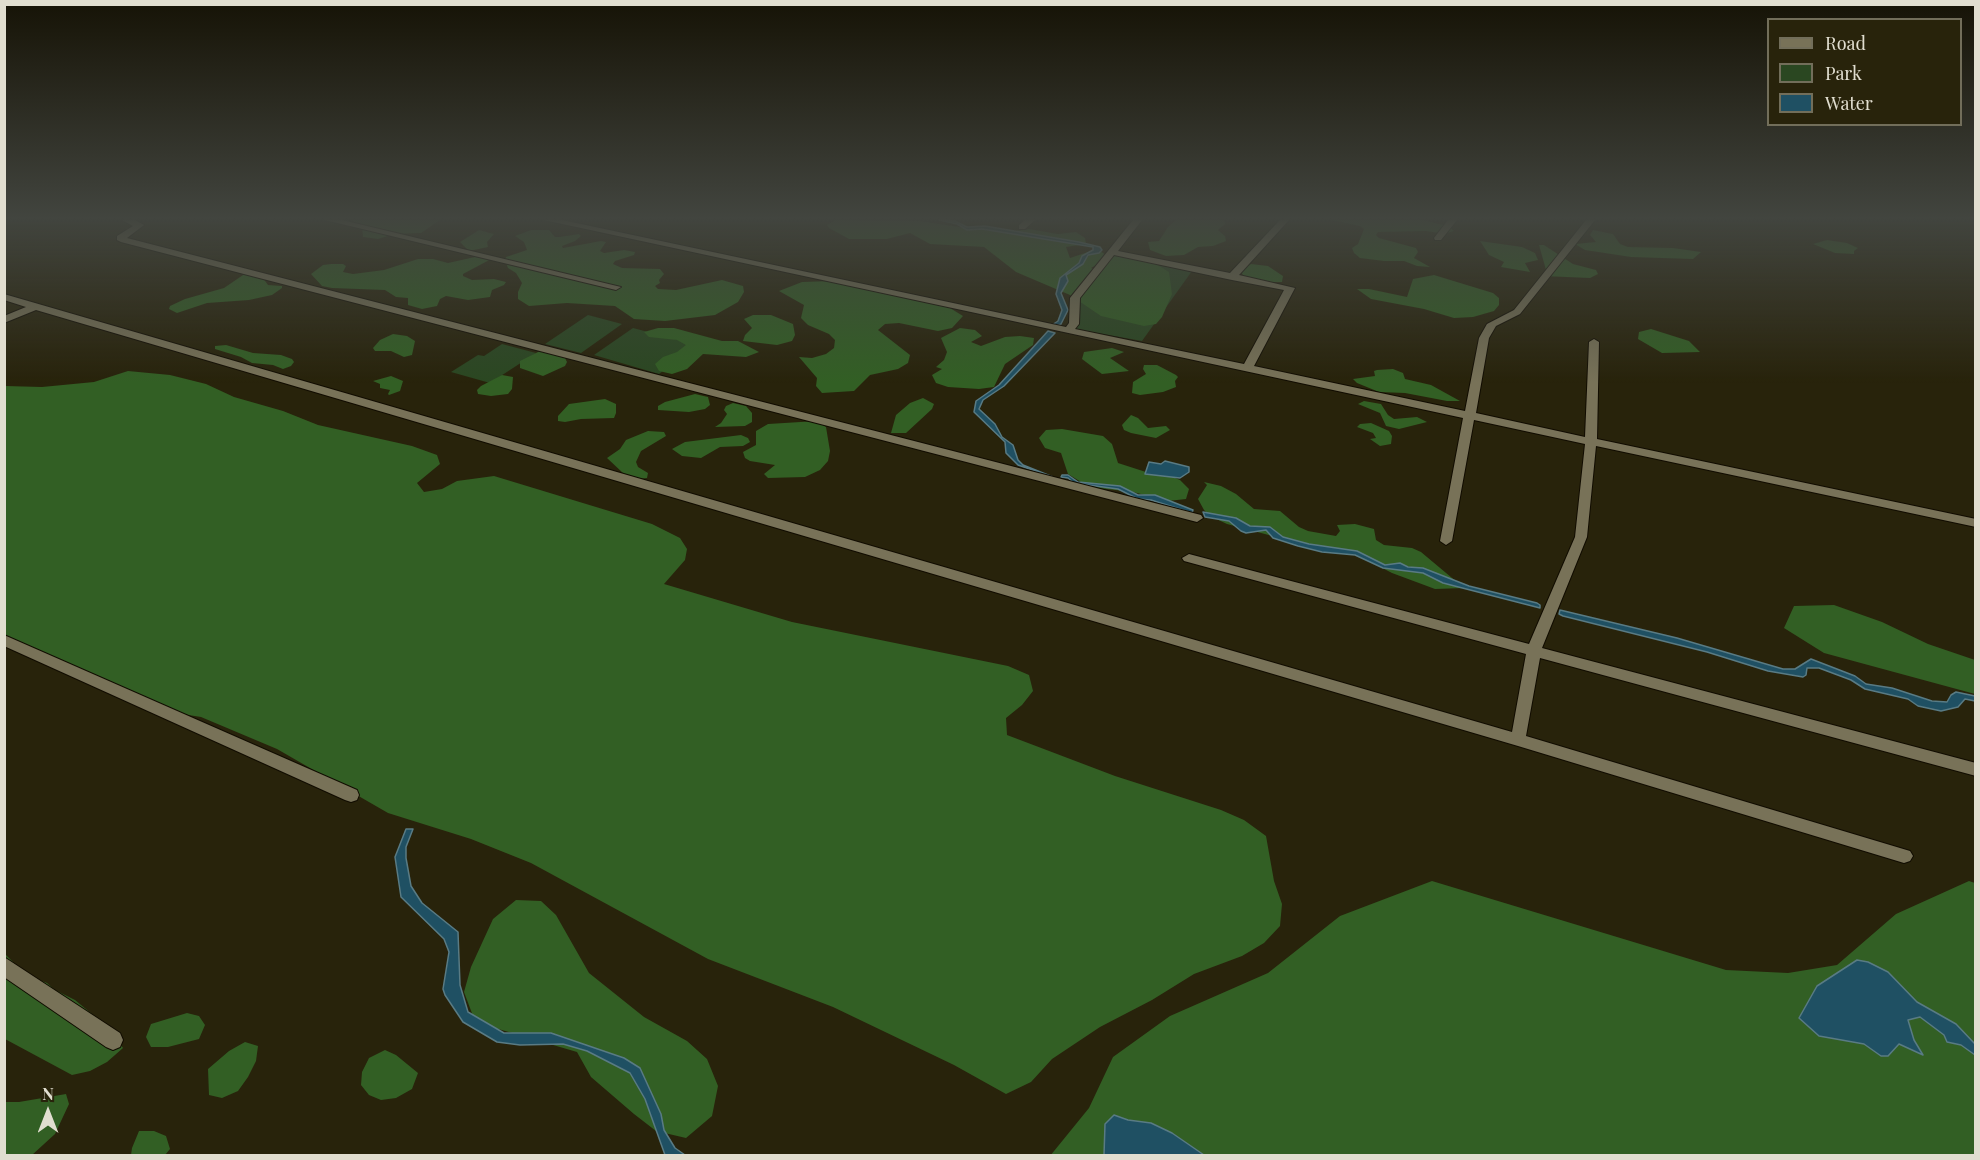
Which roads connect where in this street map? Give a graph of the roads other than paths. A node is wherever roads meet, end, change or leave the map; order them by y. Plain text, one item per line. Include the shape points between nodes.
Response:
1 (256, 274) edge
2 (561, 274) edge
3 (803, 274) edge
4 (1094, 274) edge
5 (1218, 274) edge
6 (1235, 274) edge
7 (1547, 274) edge
8 (1232, 277) junction
9 (616, 287) dead end
10 (4, 297) edge
11 (36, 306) junction
12 (4, 320) edge
13 (1067, 331) junction
14 (1594, 342) dead end
15 (1247, 369) junction
16 (1471, 417) junction
17 (1591, 442) junction
18 (1197, 518) dead end
19 (1976, 523) edge
20 (1446, 541) dead end
21 (1189, 558) dead end
22 (4, 640) edge
23 (1534, 651) junction
24 (1518, 740) junction
25 (1976, 770) edge
26 (351, 795) dead end
27 (1904, 855) dead end
28 (4, 966) edge
29 (113, 1040) dead end

1 - 18 street
2 - 9 street
3 - 13 street
4 - 13 street via 1075,297 1074,324
5 - 8 street
6 - 8 street
7 - 16 street via 1517,312 1492,324 1484,338
8 - 15 street via 1290,288
10 - 11 street
11 - 12 street
11 - 24 street
13 - 15 street
14 - 17 street
15 - 16 street
16 - 17 street
16 - 20 street
17 - 19 street
17 - 23 street via 1581,537
21 - 23 street
22 - 26 street
23 - 24 street
23 - 25 street
24 - 27 street
28 - 29 street

